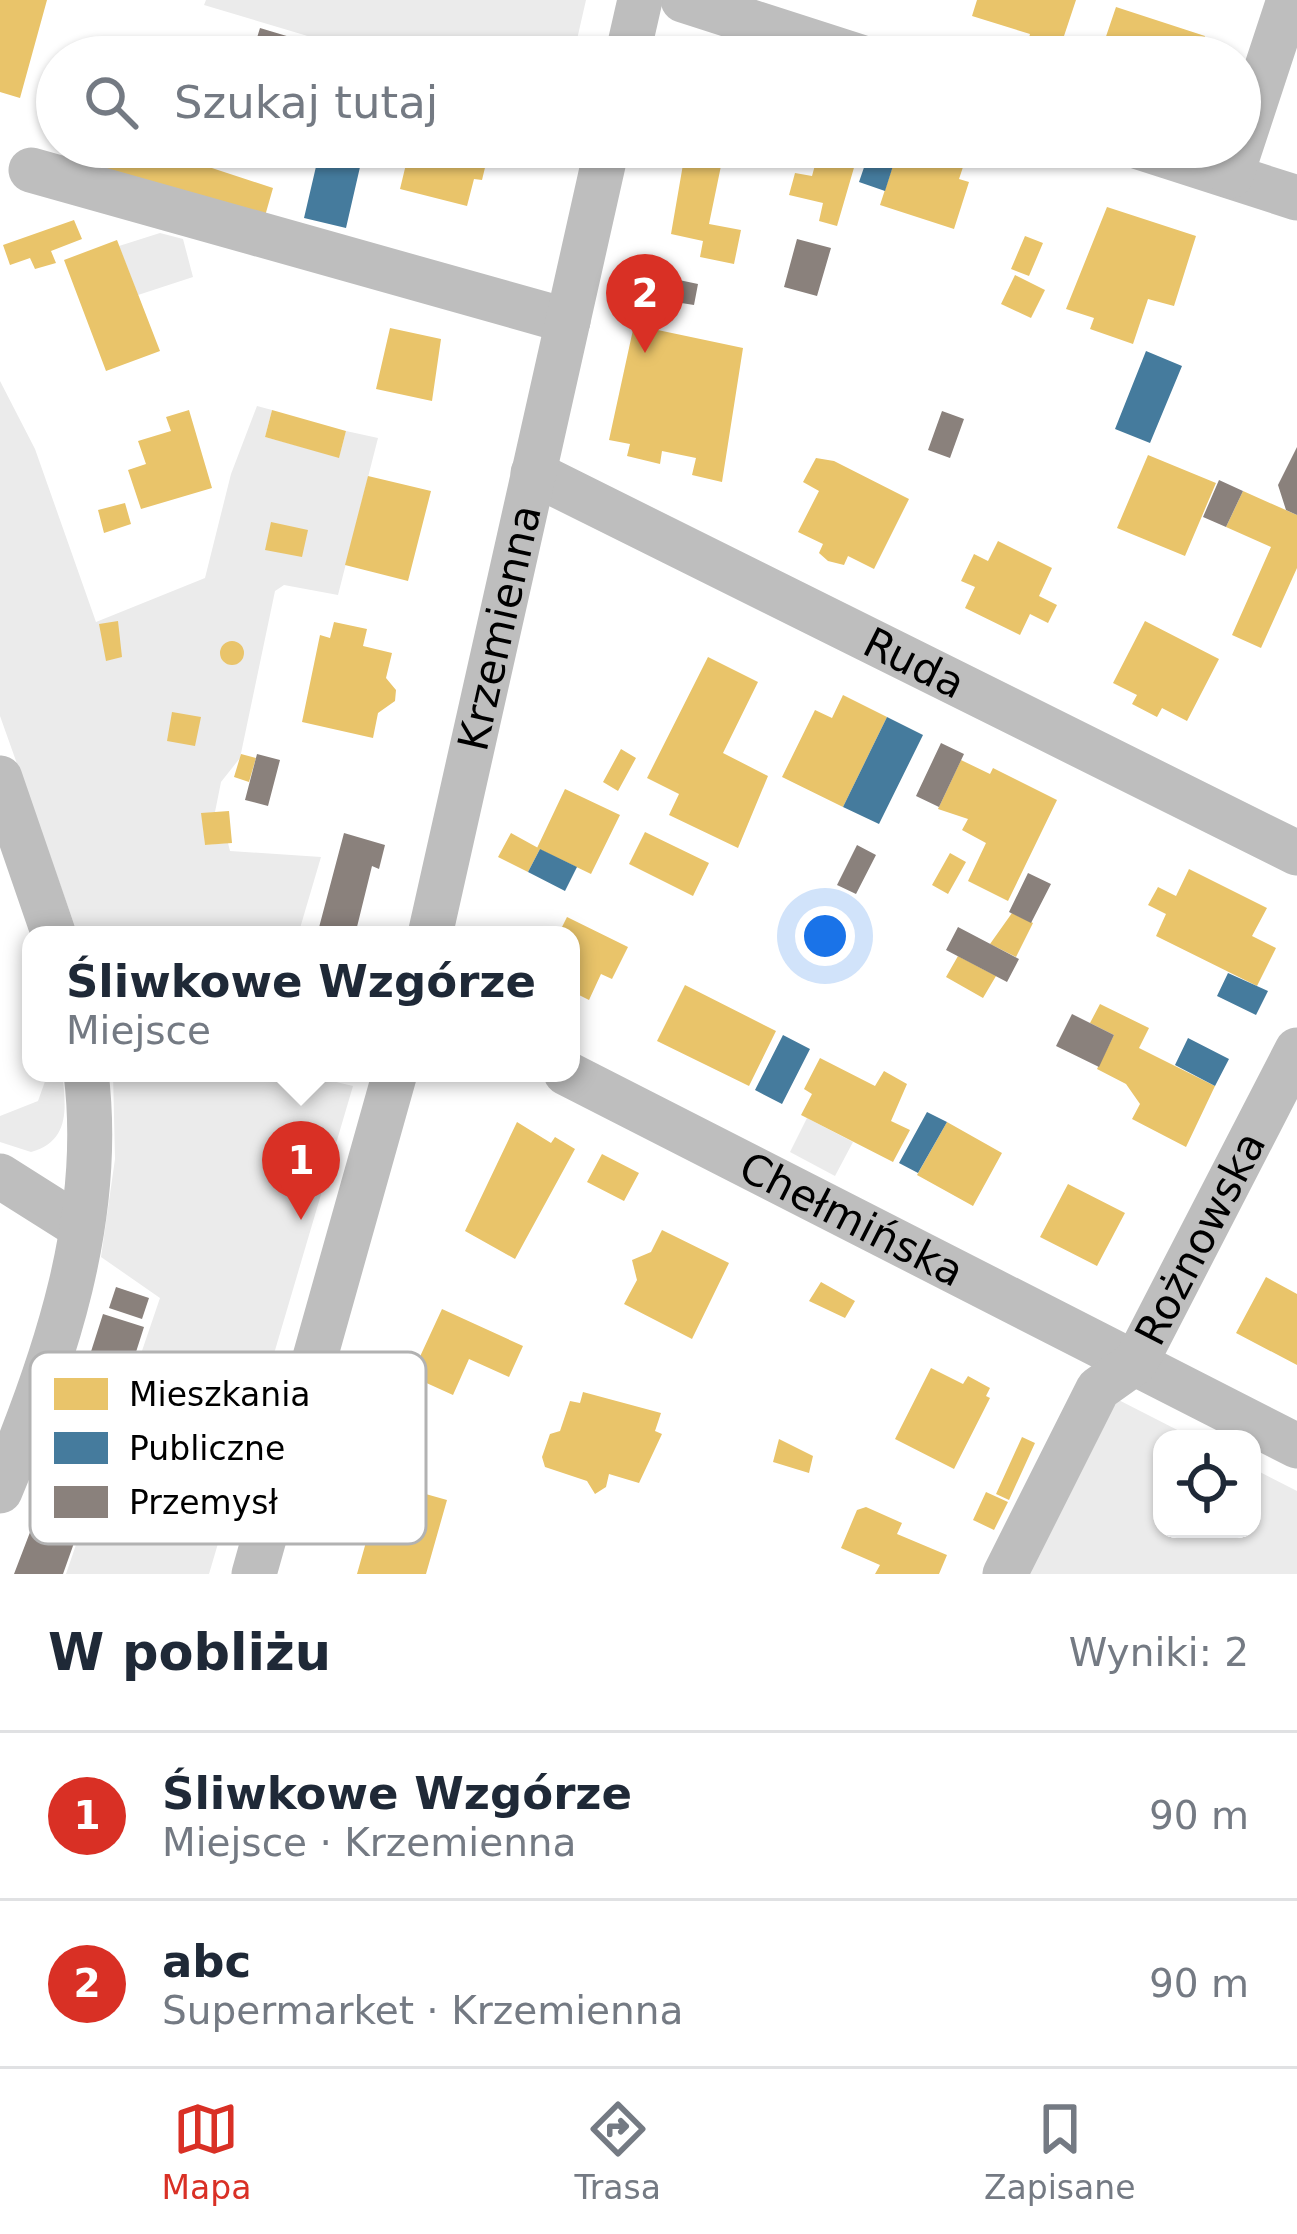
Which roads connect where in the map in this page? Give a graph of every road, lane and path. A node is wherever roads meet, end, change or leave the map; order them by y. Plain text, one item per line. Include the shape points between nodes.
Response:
1 (640, 0) edge
2 (683, 0) edge
3 (1288, 0) edge
4 (632, 36) edge
5 (795, 36) edge
6 (1261, 83) edge
7 (602, 168) edge
8 (1206, 168) edge
9 (1234, 168) edge
10 (32, 170) dead end
11 (1231, 176) junction
12 (1297, 198) edge
13 (568, 321) junction
14 (533, 472) junction
15 (0, 778) edge
16 (1297, 853) edge
17 (51, 926) edge
18 (432, 926) edge
19 (1297, 1050) edge
20 (580, 1080) edge
21 (86, 1082) edge
22 (392, 1082) edge
23 (0, 1176) edge
24 (80, 1226) junction
25 (49, 1352) edge
26 (316, 1352) edge
27 (1136, 1362) junction
28 (30, 1407) edge
29 (1297, 1446) edge
30 (0, 1491) edge
31 (262, 1544) edge
32 (254, 1574) edge
33 (1004, 1574) edge

1 - 4 street
2 - 5 street
3 - 6 street
7 - 13 street, Krzemienna
8 - 11 street
9 - 11 street
10 - 13 street
11 - 12 street
13 - 14 street, Krzemienna
14 - 16 street, Ruda
14 - 18 street, Krzemienna
15 - 17 street
19 - 27 street, Rożnowska
20 - 27 street, Chełmińska
21 - 24 street
22 - 26 street
23 - 24 street
24 - 25 street via 75,1280
27 - 29 street, Chełmińska
27 - 33 street via 1098,1389
28 - 30 street
31 - 32 street

